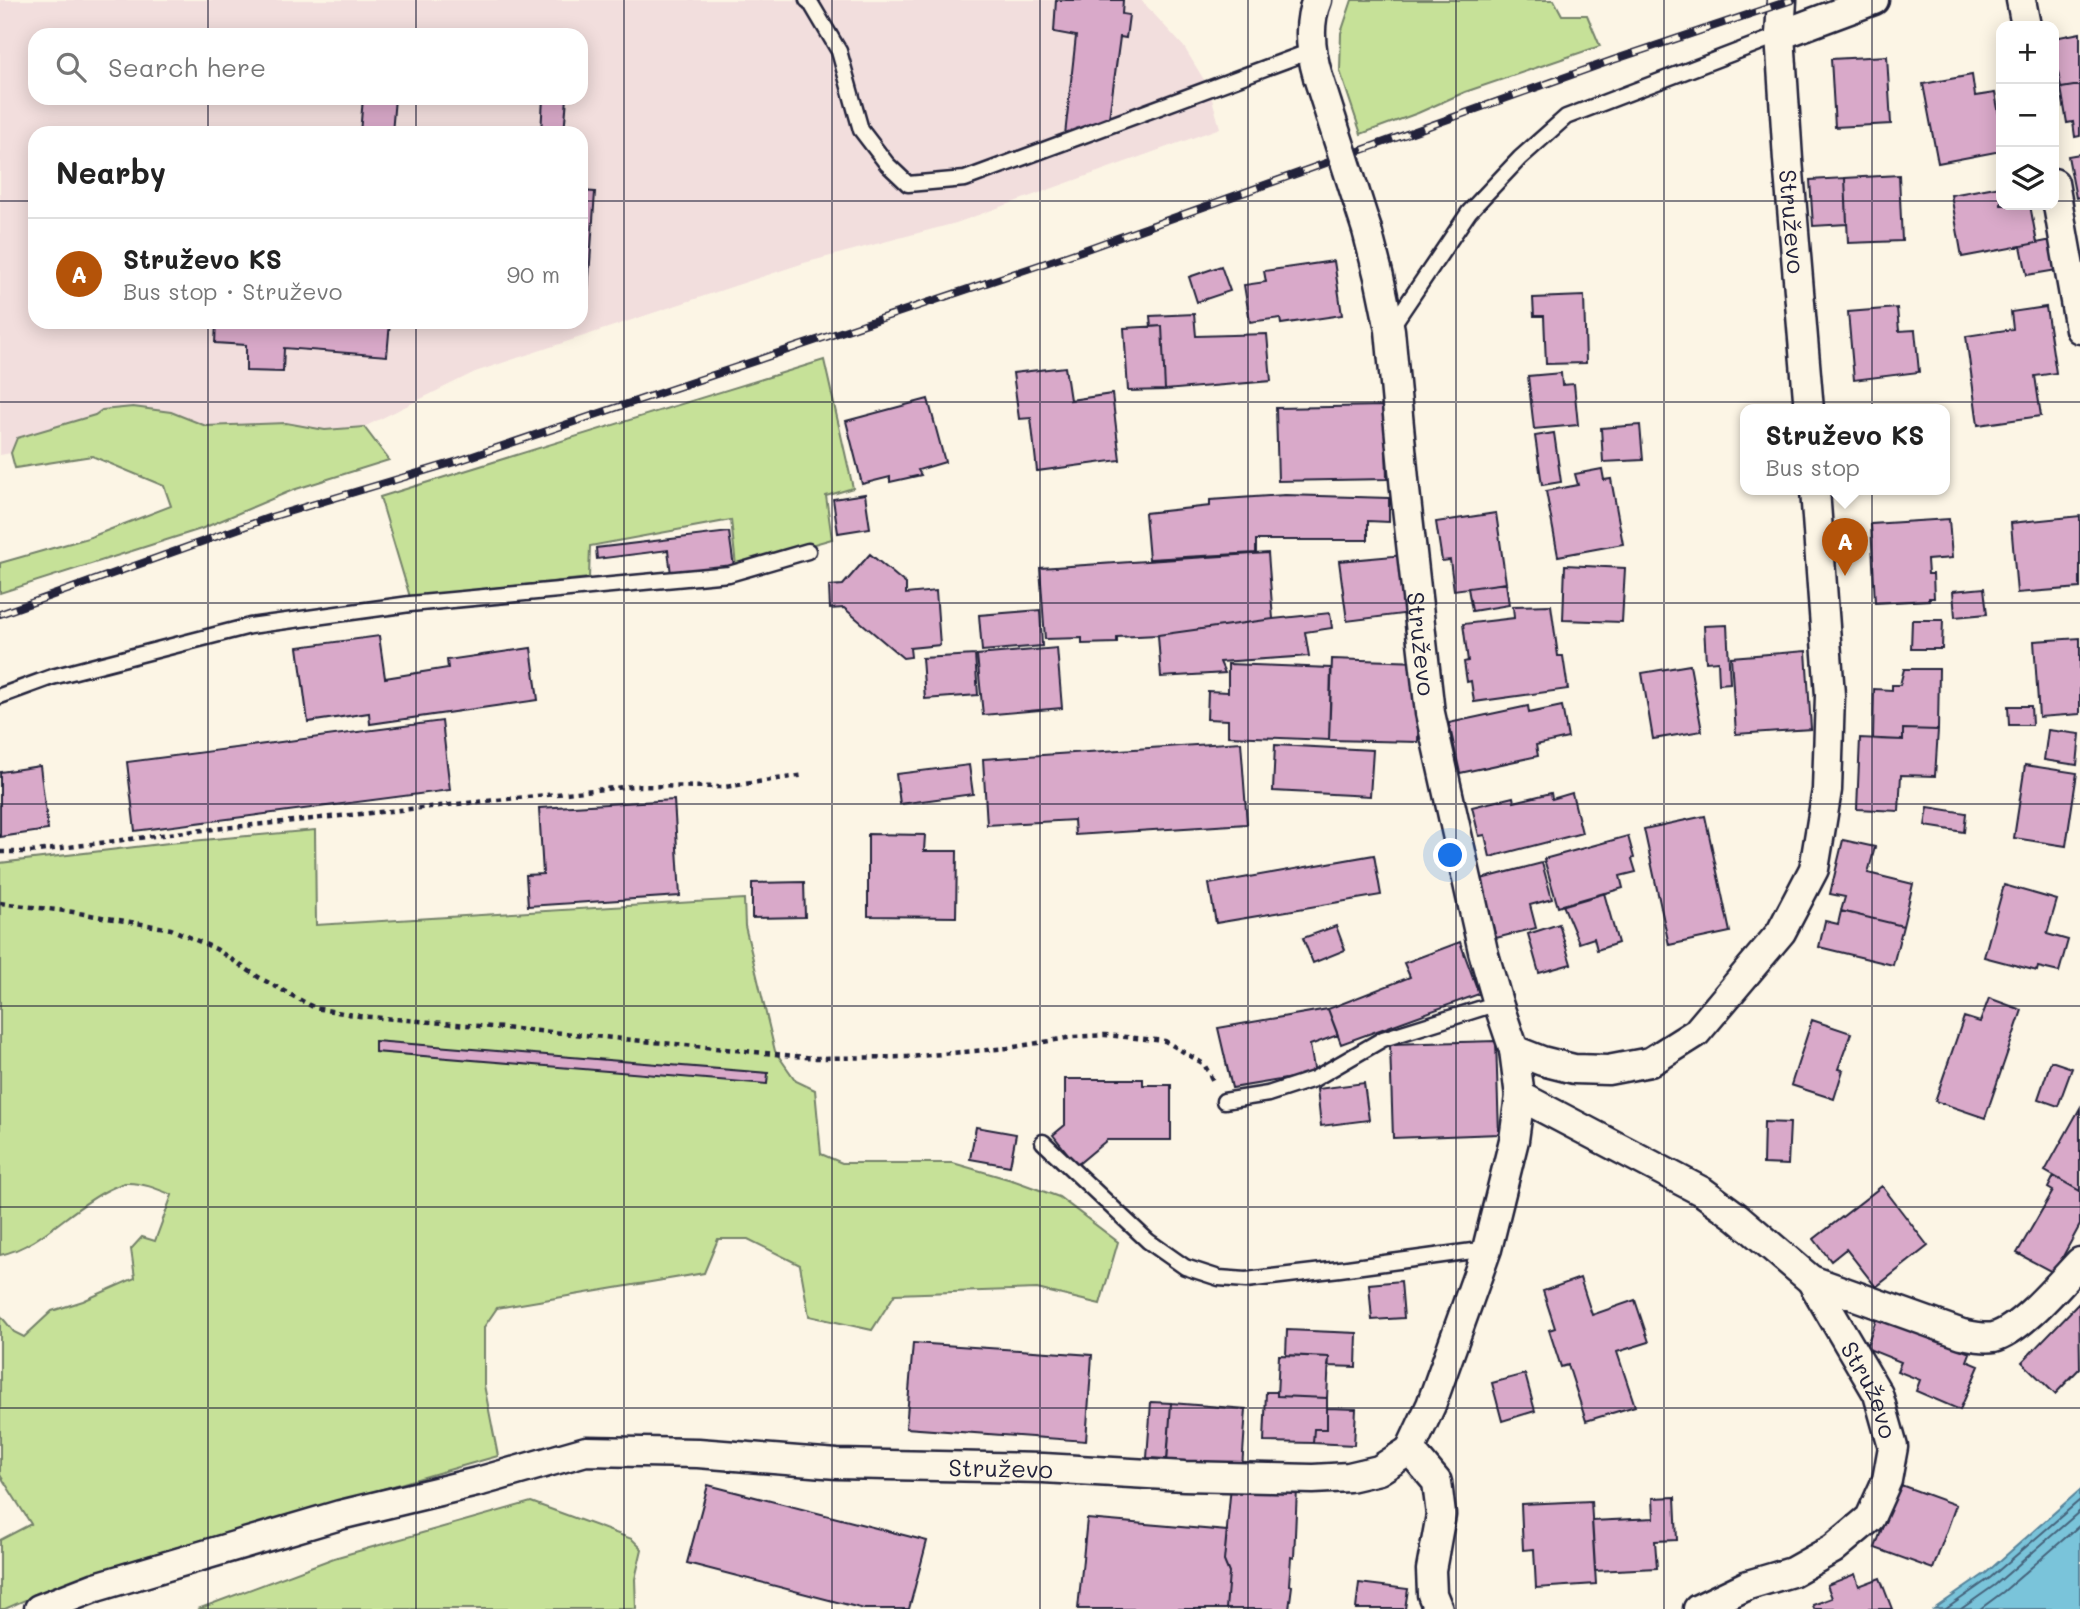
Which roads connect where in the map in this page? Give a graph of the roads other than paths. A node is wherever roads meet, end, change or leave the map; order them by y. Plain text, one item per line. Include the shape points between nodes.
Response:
1 (807, 0) edge
2 (1317, 0) edge
3 (1782, 0) edge
4 (1874, 0) edge
5 (2021, 0) edge
6 (2025, 21) edge
7 (1780, 35) junction
8 (1314, 64) junction
9 (2059, 210) edge
10 (2080, 329) edge
11 (1390, 330) junction
12 (1809, 404) edge
13 (1815, 495) edge
14 (808, 551) dead end
15 (0, 696) edge
16 (1498, 1003) junction
17 (1514, 1049) junction
18 (1520, 1096) junction
19 (1224, 1101) road end
20 (1043, 1142) dead end
21 (1487, 1249) junction
22 (2080, 1262) edge
23 (1811, 1280) junction
24 (1410, 1450) junction
25 (39, 1609) edge
26 (1438, 1609) edge
27 (1698, 1609) edge

1 - 8 lane via 839,51 861,130 908,184 965,179
2 - 8 street via 1313,9
3 - 7 street, Struževo
4 - 7 street
5 - 6 street
7 - 11 lane via 1566,117 1469,212
7 - 12 street, Struževo
8 - 11 street, Struževo, bridge via 1367,230
9 - 10 street
11 - 16 street, Struževo via 1430,713
13 - 17 street via 1830,695 1827,790 1814,869 1781,932 1696,1033 1650,1062 1608,1070 1574,1069
14 - 15 lane via 729,574 410,604 250,626 52,677
16 - 17 street, Struževo
16 - 19 lane via 1382,1039 1314,1079 1268,1094
17 - 18 street, Struževo
18 - 21 street, Struževo
18 - 23 street, Struževo via 1703,1192
20 - 21 lane via 1148,1241 1185,1267 1219,1278 1246,1280
21 - 24 street, Struževo via 1431,1405
22 - 23 street, Struževo via 2023,1320 1994,1337 1980,1338
23 - 27 street, Struževo via 1878,1394 1893,1447 1887,1480 1870,1518 1833,1549 1792,1572 1748,1585
24 - 25 street, Struževo via 1378,1470 1313,1479 586,1451 340,1515 96,1587
24 - 26 street via 1437,1482 1441,1515 1431,1570

